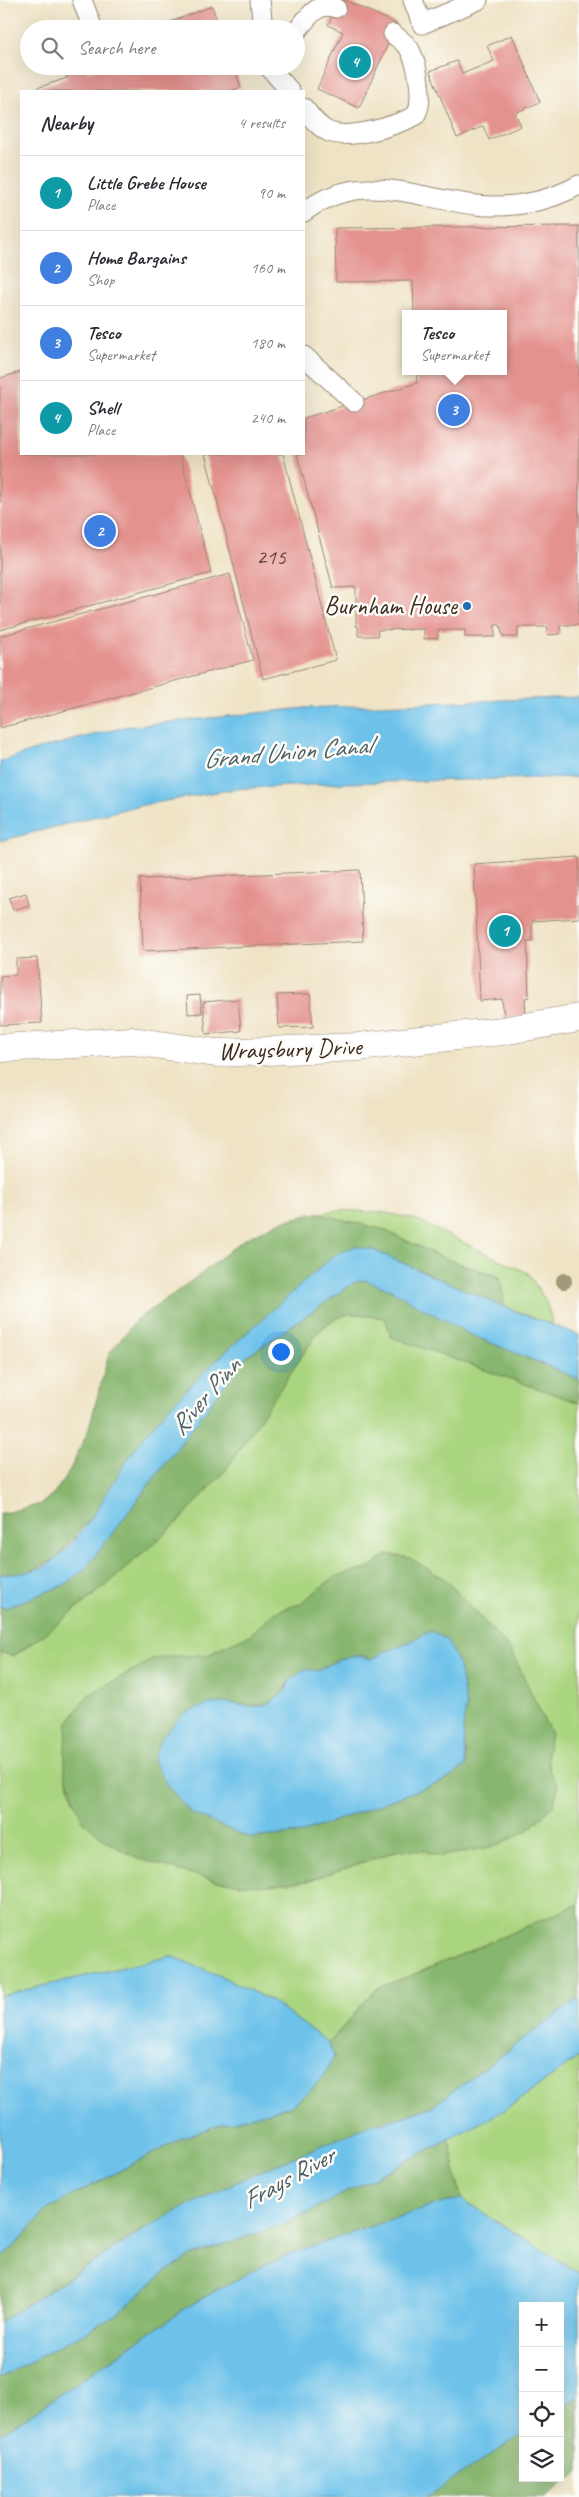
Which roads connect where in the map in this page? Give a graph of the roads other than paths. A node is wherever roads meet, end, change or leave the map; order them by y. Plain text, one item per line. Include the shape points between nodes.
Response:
1 (82, 0) edge
2 (260, 0) edge
3 (413, 0) edge
4 (478, 0) edge
5 (336, 8) dead end
6 (90, 20) edge
7 (262, 20) edge
8 (305, 23) edge
9 (392, 34) dead end
10 (269, 75) edge
11 (276, 75) edge
12 (271, 90) edge
13 (289, 90) edge
14 (305, 109) edge
15 (579, 186) edge
16 (305, 211) edge
17 (305, 357) edge
18 (354, 402) dead end
19 (579, 1018) edge
20 (0, 1048) edge

1 - 6 lane
2 - 7 lane
3 - 4 lane via 422,24
5 - 8 lane via 328,5 319,8
9 - 14 lane via 405,43 411,53 421,93 415,116 381,128 337,134 320,127
10 - 12 lane
11 - 13 lane
15 - 16 lane via 555,197 504,206 438,200 400,190 373,188 321,201
17 - 18 lane
19 - 20 street, Wraysbury Drive via 502,1031 358,1047 216,1053 132,1041

